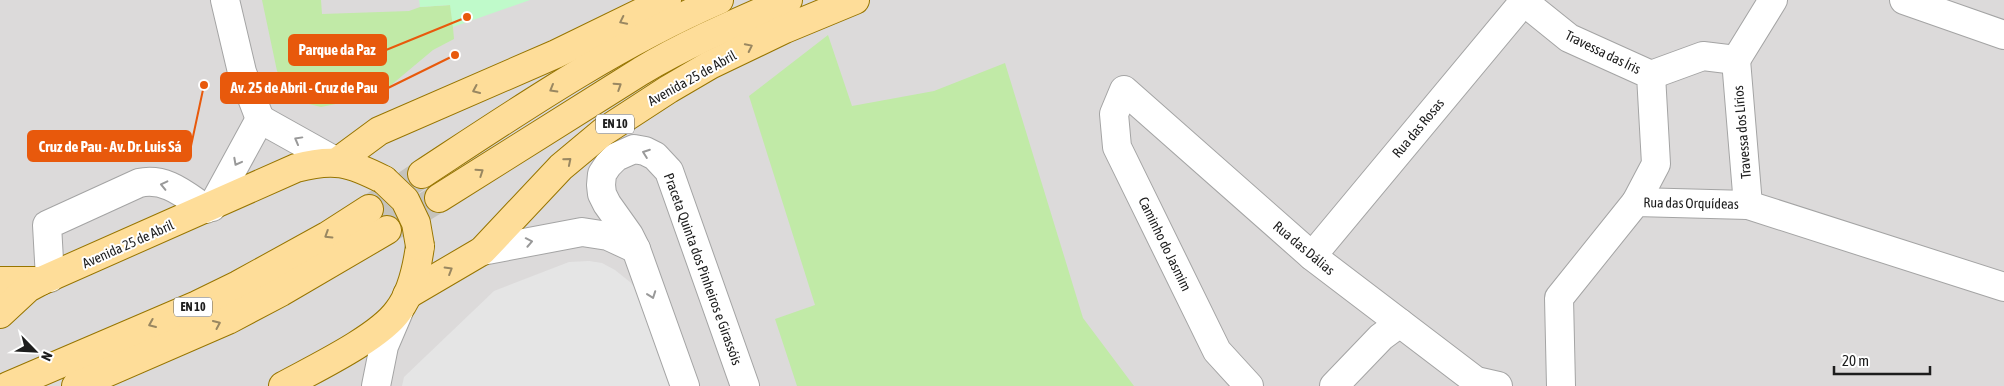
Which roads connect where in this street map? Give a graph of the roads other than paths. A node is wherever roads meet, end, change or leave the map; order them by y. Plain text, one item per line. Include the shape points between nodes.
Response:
1 (225, 0) edge
2 (667, 0) edge
3 (719, 0) edge
4 (788, 0) edge
5 (855, 0) edge
6 (1773, 0) edge
7 (1904, 0) edge
8 (1524, 1) edge
9 (2004, 35) edge
10 (1736, 60) junction
11 (1651, 75) junction
12 (1124, 90) joint
13 (260, 119) junction
14 (337, 162) junction
15 (422, 174) tunnel mouth
16 (438, 198) tunnel mouth
17 (1636, 202) junction
18 (1748, 205) junction
19 (209, 208) junction
20 (370, 209) tunnel mouth
21 (387, 230) tunnel mouth
22 (636, 249) junction
23 (482, 251) junction
24 (1312, 256) junction
25 (46, 280) junction
26 (0, 281) edge
27 (2004, 287) edge
28 (403, 303) junction
29 (0, 314) edge
30 (1400, 323) junction
31 (1483, 384) edge
32 (8, 386) edge
33 (76, 386) edge
34 (283, 386) edge
35 (376, 386) edge
36 (685, 386) edge
37 (745, 386) edge
38 (1249, 386) edge
39 (1334, 386) edge
40 (1561, 386) edge

1 - 13 street via 242,72
2 -> 14 main road via 556,54 379,131
3 -> 15 main road via 621,49 536,99
16 -> 4 main road, EN 10 via 649,66 715,31
23 -> 5 main road, Avenida 25 de Abril / EN 10 via 561,167 603,132 710,65
6 - 10 street
7 - 9 street
8 - 11 street, Travessa das Íris via 1569,38
8 - 24 street, Rua das Rosas
10 - 11 street via 1703,56
10 - 18 street, Travessa dos Lírios
11 - 17 street, Travessa das Íris via 1656,164
12 - 24 street, Rua das Dálias
12 - 38 street, Caminho do Jasmim via 1114,114 1118,147 1217,351
14 -> 13 street, EN 10
13 -> 19 street
14 - 19 main road, Avenida 25 de Abril / EN 10 via 296,168
14 - 28 main road, Avenida 25 de Abril / EN 10, bridge via 361,168 384,180 405,200 416,223 420,246 418,265
17 - 18 street, Rua das Orquídeas
17 - 40 street, Rua das Orquídeas via 1559,298
18 - 27 street, Rua das Orquídeas
19 - 25 main road, Avenida 25 de Abril / EN 10
19 -> 25 street via 169,185 139,183 47,225
20 -> 32 main road, EN 10 via 238,285
33 -> 21 main road, EN 10 via 228,320
23 -> 22 street via 582,232 608,236
22 -> 36 street, Praceta Quinta dos Pinheiros e Girassóis
37 -> 22 street, Praceta Quinta dos Pinheiros e Girassóis via 669,171 655,156 634,149 616,157 602,174 601,185 607,204
28 -> 23 main road, Avenida 25 de Abril / EN 10
24 - 30 street, Rua das Dálias
25 - 26 main road
25 - 29 main road, Avenida 25 de Abril / EN 10 via 28,288
28 - 34 main road, Avenida 25 de Abril / EN 10 via 389,322 363,341
28 - 35 street via 384,346
30 - 31 street, Rua das Dálias
30 - 39 street

